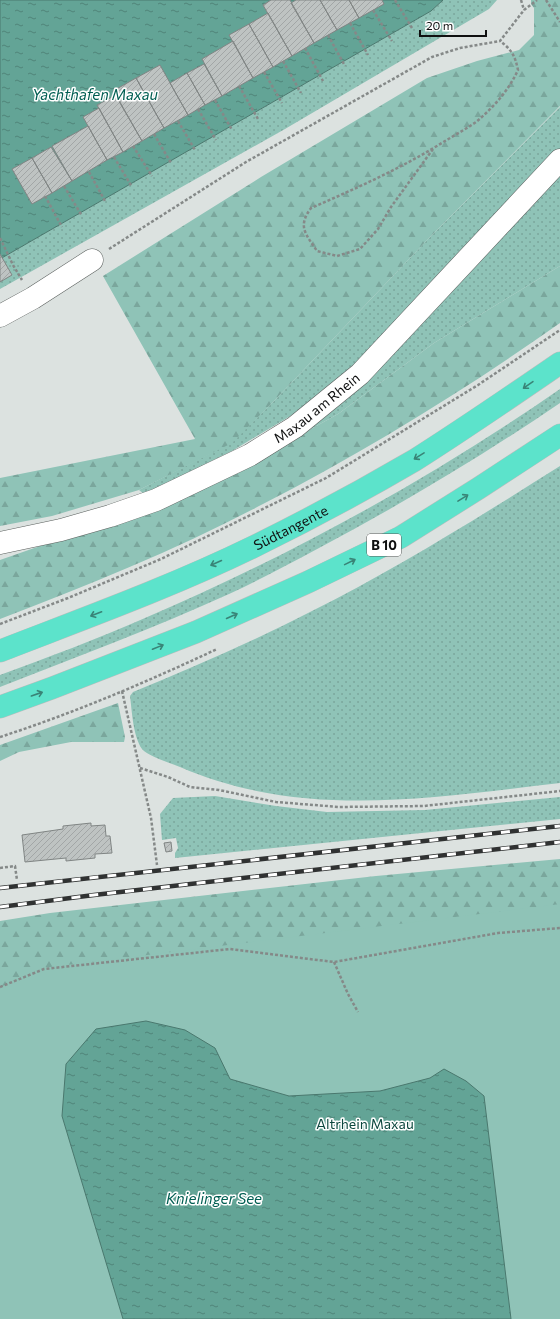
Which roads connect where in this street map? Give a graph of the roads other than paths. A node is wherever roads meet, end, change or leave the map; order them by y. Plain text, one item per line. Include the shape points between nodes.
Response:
1 (560, 160) edge
2 (92, 260) road end
3 (0, 316) edge
4 (560, 363) edge
5 (560, 435) edge
6 (0, 543) edge
7 (0, 651) edge
8 (0, 706) edge

1 - 6 street, Maxau am Rhein via 360,374 295,427 250,455 156,500 61,530
2 - 3 street
4 -> 7 highway, Südtangente via 414,460 325,510 251,548 135,599
8 -> 5 highway, B 10 via 196,632 401,537

